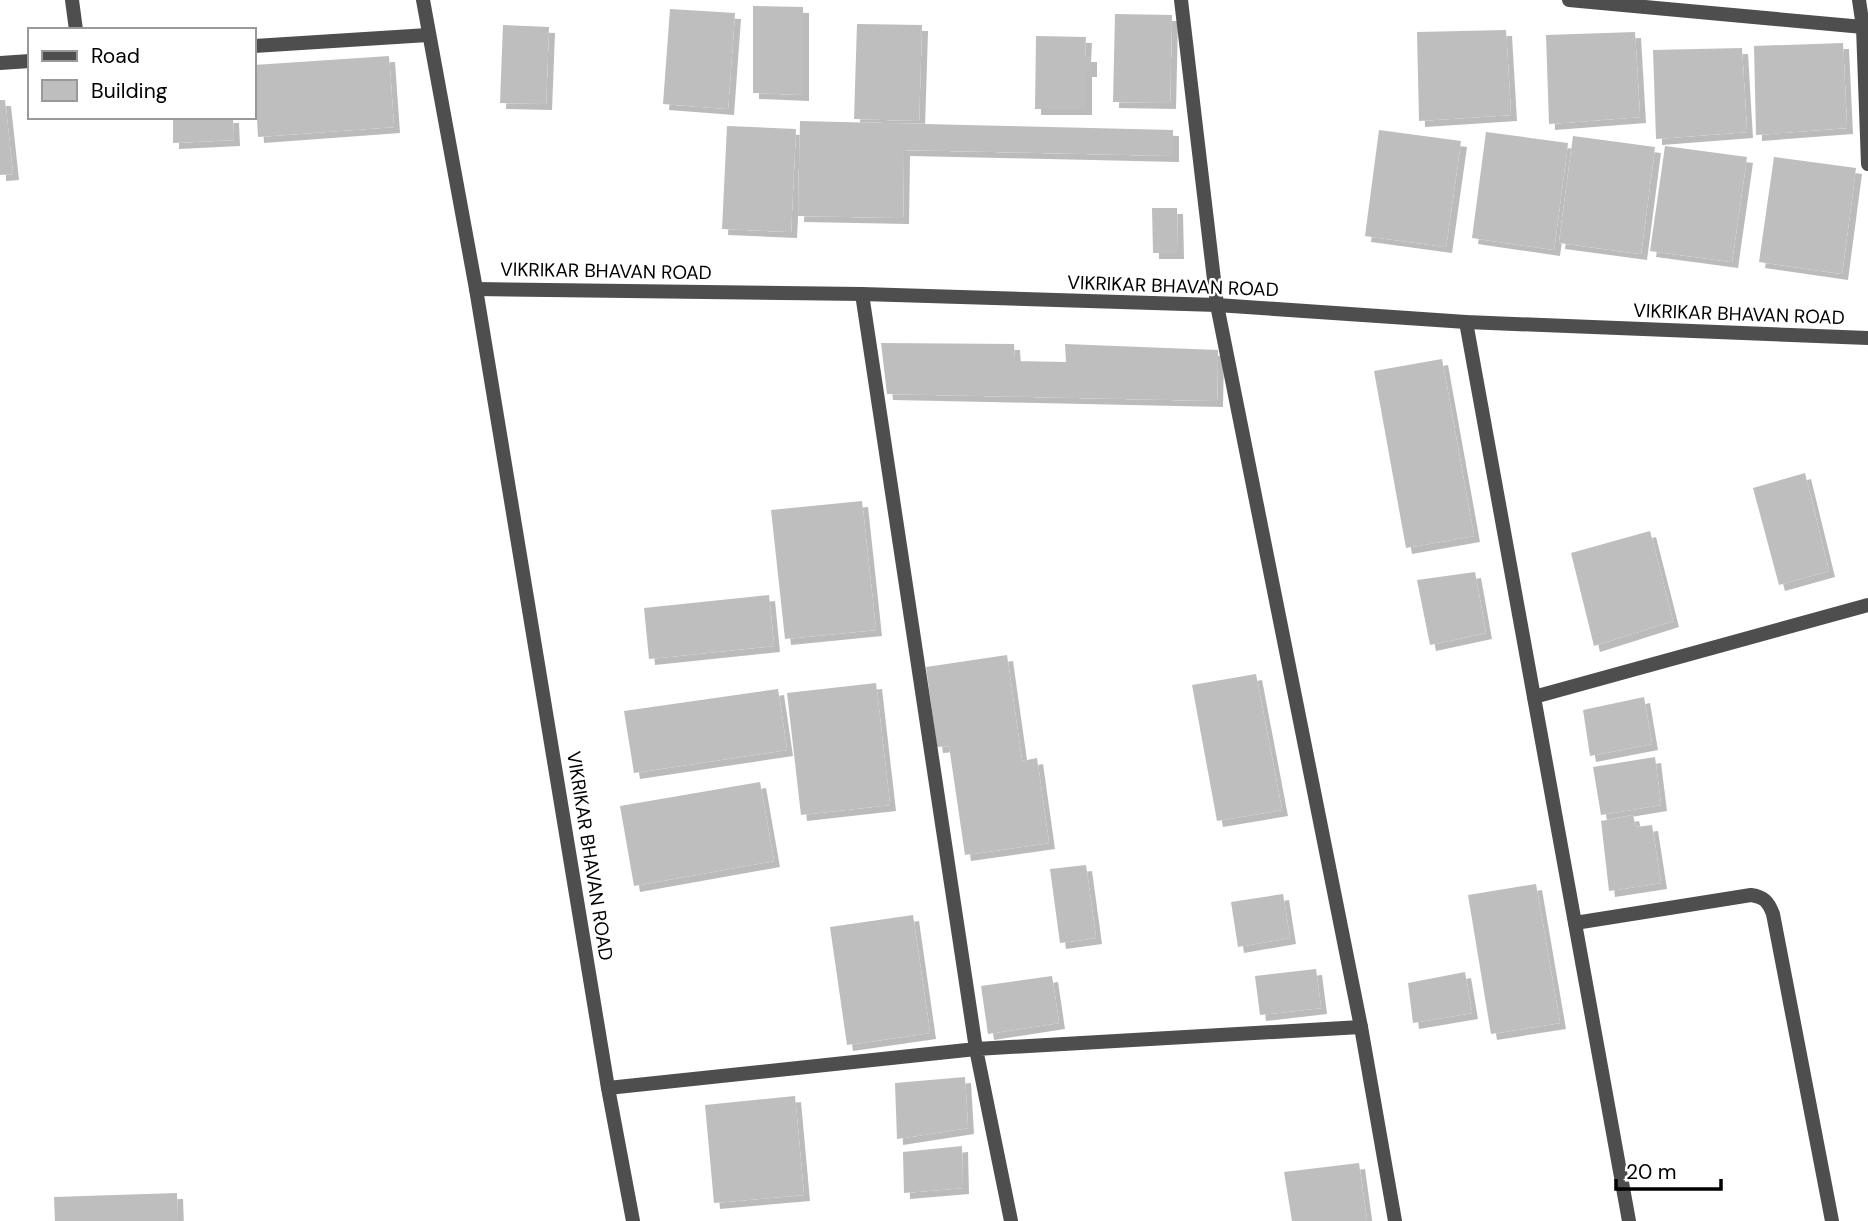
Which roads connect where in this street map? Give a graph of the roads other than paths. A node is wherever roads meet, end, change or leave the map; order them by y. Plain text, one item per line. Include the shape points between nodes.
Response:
1 (72, 0) edge
2 (423, 0) edge
3 (1181, 0) edge
4 (1569, 0) edge
5 (1859, 0) edge
6 (1605, 2) edge
7 (1863, 27) junction
8 (76, 28) edge
9 (428, 35) junction
10 (256, 46) edge
11 (28, 61) edge
12 (0, 63) edge
13 (1868, 164) edge
14 (475, 289) junction
15 (862, 294) junction
16 (1217, 305) junction
17 (1466, 322) junction
18 (1868, 338) edge
19 (1868, 605) edge
20 (1534, 697) junction
21 (1576, 923) junction
22 (1361, 1027) junction
23 (976, 1049) junction
24 (608, 1088) junction
25 (633, 1221) edge
26 (1011, 1221) edge
27 (1395, 1221) edge
28 (1629, 1221) edge
29 (1832, 1221) edge

1 - 8 street
2 - 9 street, VIKRIKAR BHAVAN ROAD
3 - 16 street
4 - 6 street
5 - 7 street
6 - 7 street
7 - 13 street
9 - 10 street
9 - 14 street, VIKRIKAR BHAVAN ROAD
11 - 12 street
14 - 15 street, VIKRIKAR BHAVAN ROAD
14 - 24 street, VIKRIKAR BHAVAN ROAD
15 - 16 street, VIKRIKAR BHAVAN ROAD
15 - 23 street
16 - 17 street, VIKRIKAR BHAVAN ROAD
16 - 22 street
17 - 18 street, VIKRIKAR BHAVAN ROAD
17 - 20 street
19 - 20 street
20 - 21 street
21 - 28 street
21 - 29 street via 1751,895 1763,897 1776,927
22 - 23 street
22 - 27 street
23 - 24 street
23 - 26 street
24 - 25 street, VIKRIKAR BHAVAN ROAD

